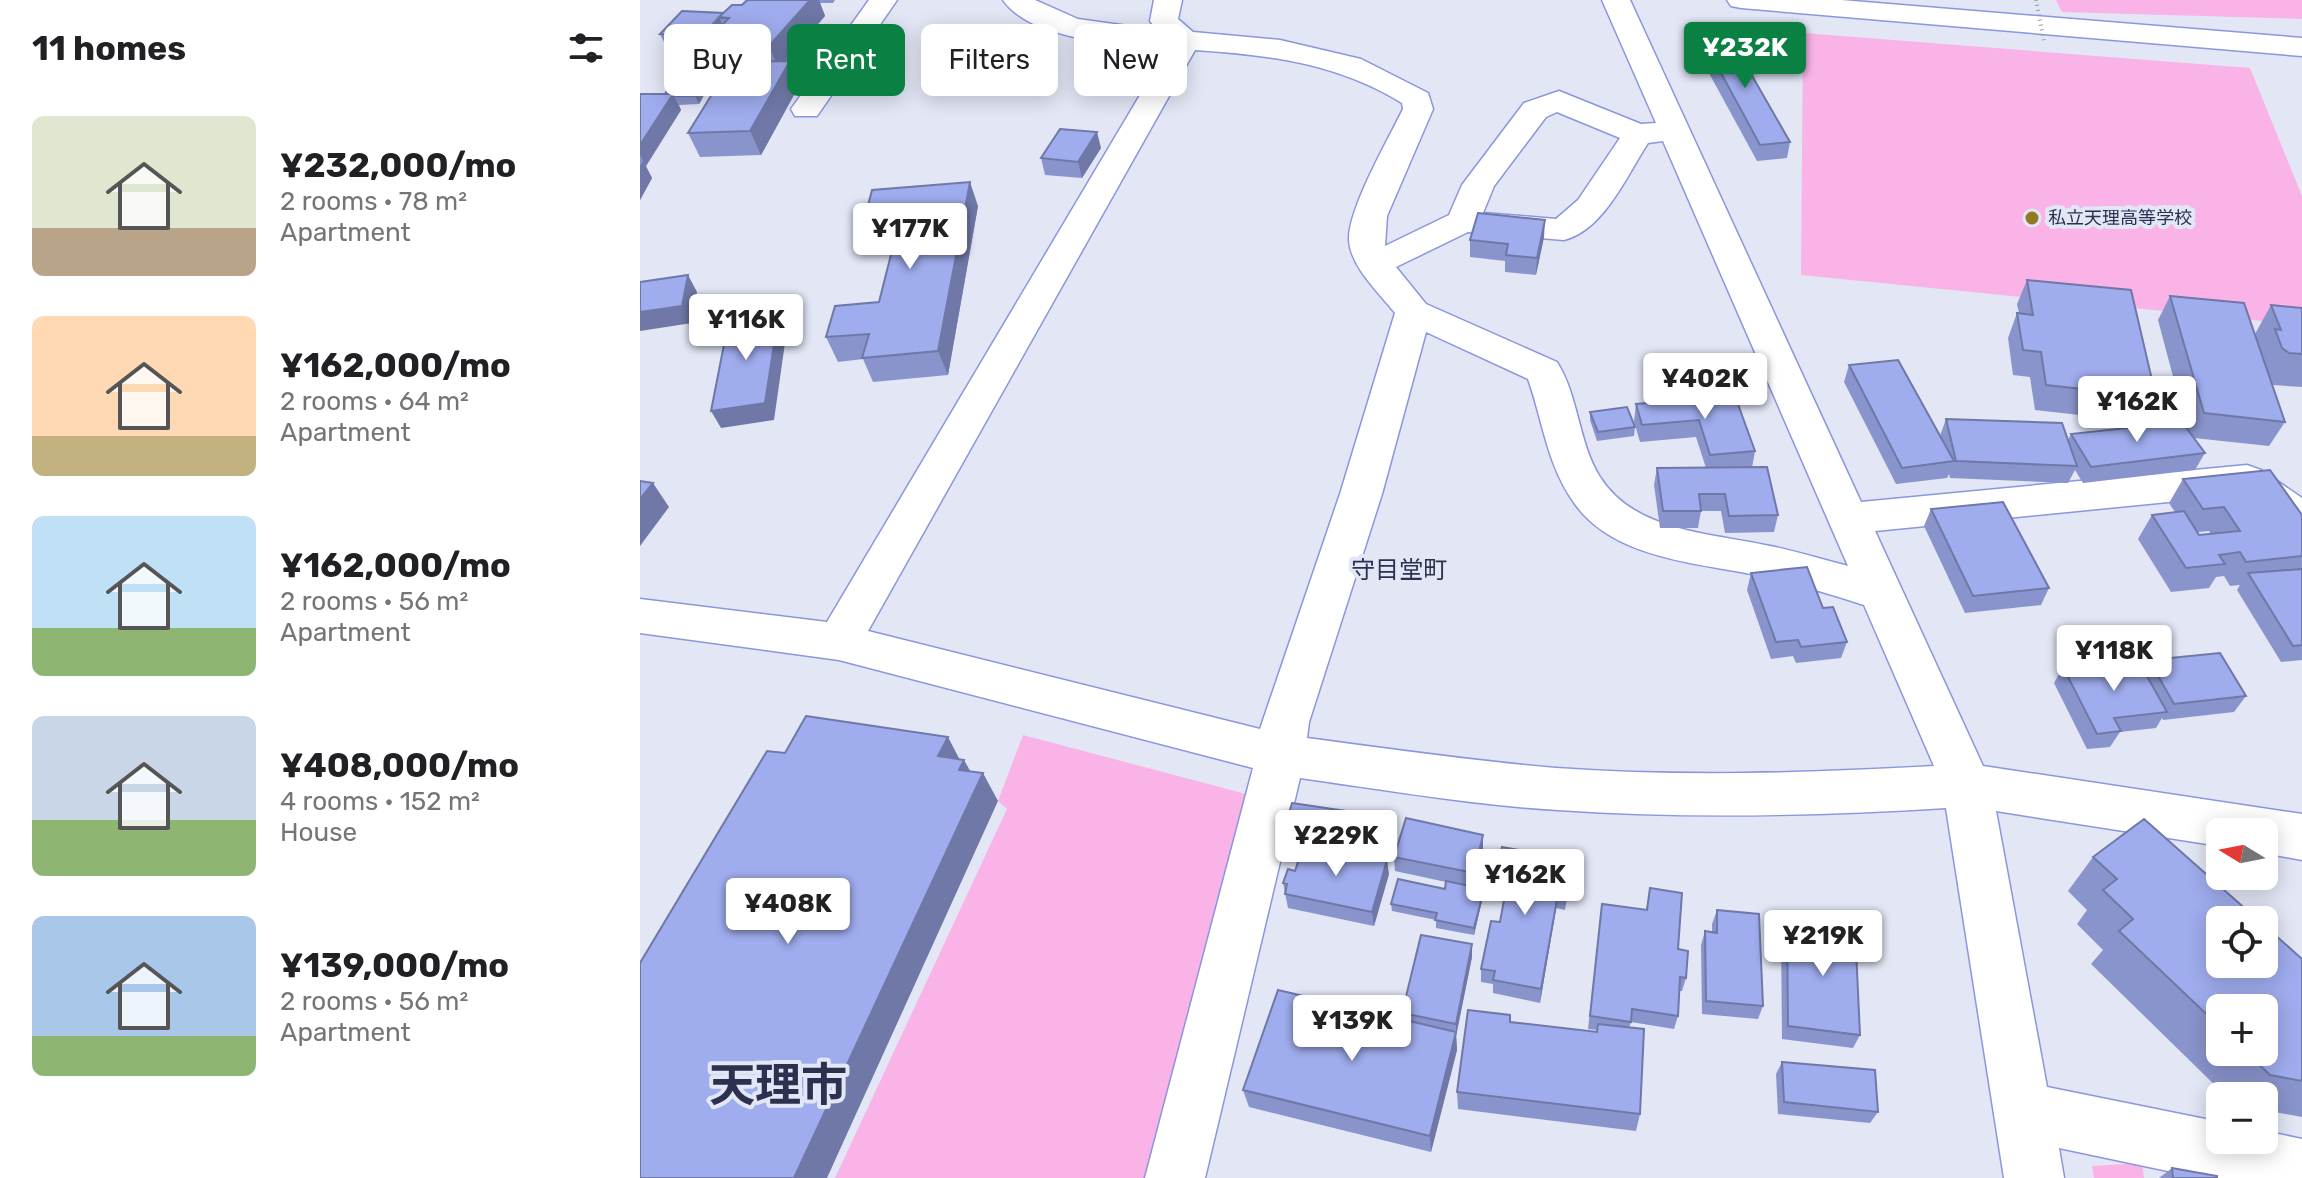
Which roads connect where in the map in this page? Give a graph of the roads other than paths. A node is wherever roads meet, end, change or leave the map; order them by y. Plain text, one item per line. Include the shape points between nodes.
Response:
1 (883, 0) edge
2 (1017, 0) edge
3 (1168, 0) edge
4 (1616, 0) edge
5 (1741, 0) edge
6 (1167, 24) edge
7 (1074, 27) edge
8 (1187, 41) edge
9 (2302, 47) edge
10 (1154, 96) edge
11 (806, 109) dead end
12 (1676, 131) junction
13 (1638, 134) junction
14 (1463, 221) junction
15 (1375, 264) junction
16 (1413, 312) junction
17 (1850, 518) junction
18 (2302, 519) edge
19 (1881, 593) junction
20 (640, 616) edge
21 (839, 642) junction
22 (1281, 755) junction
23 (1967, 785) junction
24 (2302, 837) edge
25 (2025, 1112) junction
26 (2302, 1169) edge
27 (1175, 1178) edge
28 (2034, 1178) edge

1 - 11 street
2 - 7 street via 1058,25
3 - 6 street
4 - 12 street
5 - 9 street
8 - 15 street via 1331,56 1385,76 1417,99 1418,109 1370,216 1366,242
10 - 21 street
12 - 13 street
12 - 17 street
13 - 14 street via 1590,207 1564,230
13 - 14 street via 1559,100 1535,110 1478,185
14 - 15 street
15 - 16 street
16 - 19 street via 1544,371 1572,462 1589,494 1610,516 1677,542
16 - 22 street via 1361,494 1285,722
17 - 18 street via 2247,480
17 - 19 street
19 - 23 street
20 - 21 street
21 - 22 street
22 - 23 street via 1556,789 1679,795
22 - 27 street
23 - 24 street
23 - 25 street
25 - 26 street
25 - 28 street

